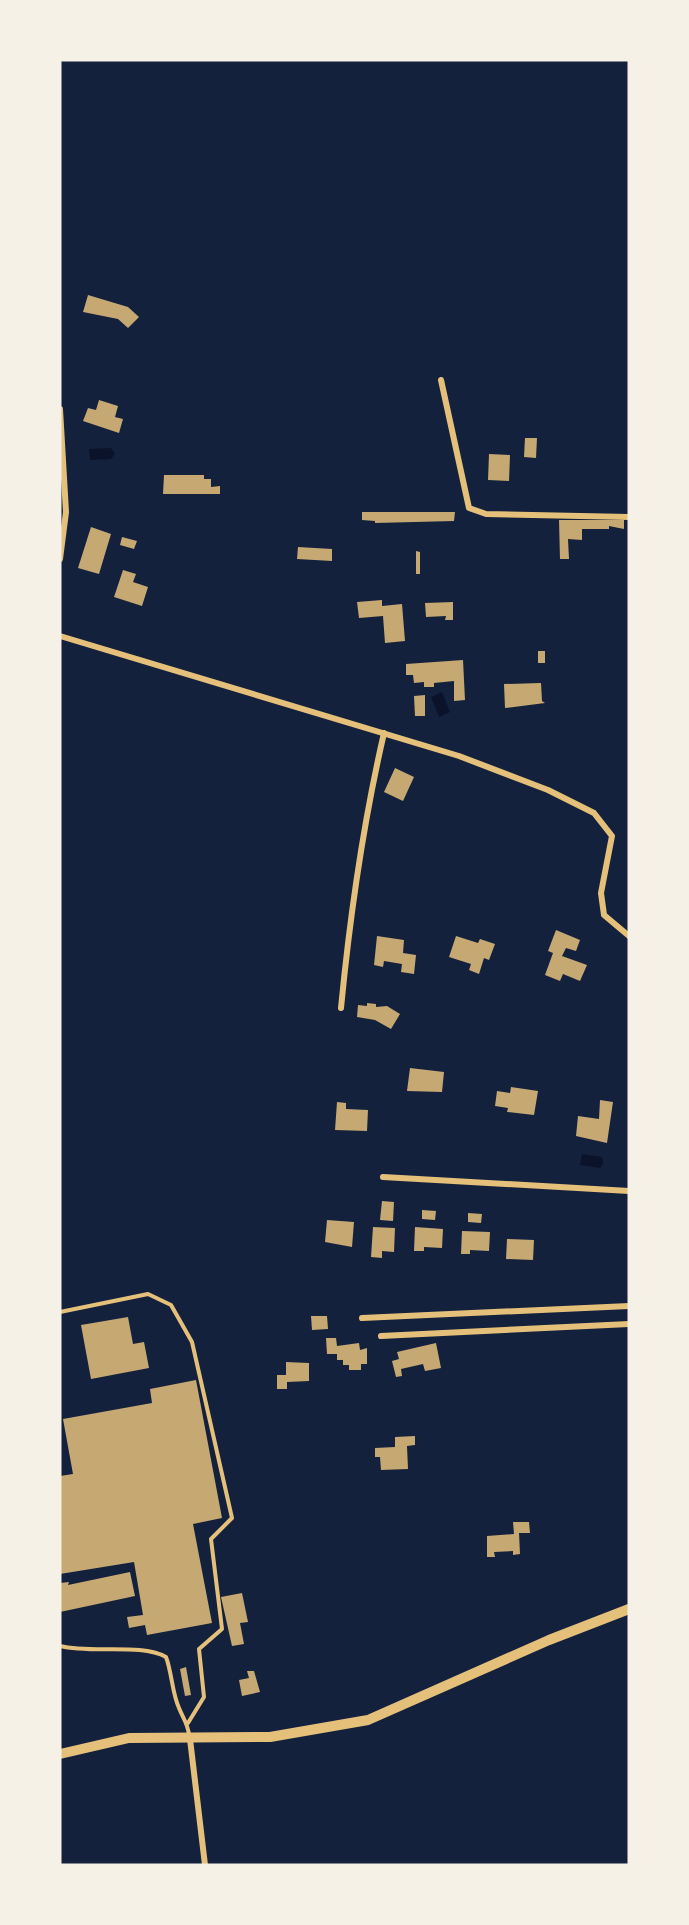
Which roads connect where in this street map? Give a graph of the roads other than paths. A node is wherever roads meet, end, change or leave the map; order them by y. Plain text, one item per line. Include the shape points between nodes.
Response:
1 (441, 380) dead end
2 (60, 409) edge
3 (629, 517) edge
4 (60, 559) edge
5 (60, 636) edge
6 (384, 733) junction
7 (629, 936) edge
8 (340, 1008) dead end
9 (383, 1177) dead end
10 (629, 1191) edge
11 (629, 1306) edge
12 (60, 1312) edge
13 (362, 1318) dead end
14 (629, 1324) edge
15 (381, 1336) dead end
16 (629, 1609) edge
17 (60, 1646) edge
18 (188, 1723) junction
19 (190, 1739) junction
20 (60, 1754) edge
21 (205, 1865) edge

1 - 3 street via 469,508 486,514
2 - 4 street via 66,512
5 - 6 street
6 - 7 street via 459,756 548,790 594,813 612,836 601,893 604,915
6 - 8 street via 358,866
9 - 10 street
11 - 13 street
12 - 18 lane via 148,1294 171,1305 192,1342 232,1518 211,1539 222,1629 199,1649 204,1697
14 - 15 street
16 - 19 street via 368,1719 270,1737
17 - 18 lane via 80,1651 152,1649 166,1657 178,1707
18 - 19 lane
19 - 20 street via 129,1738
19 - 21 street

